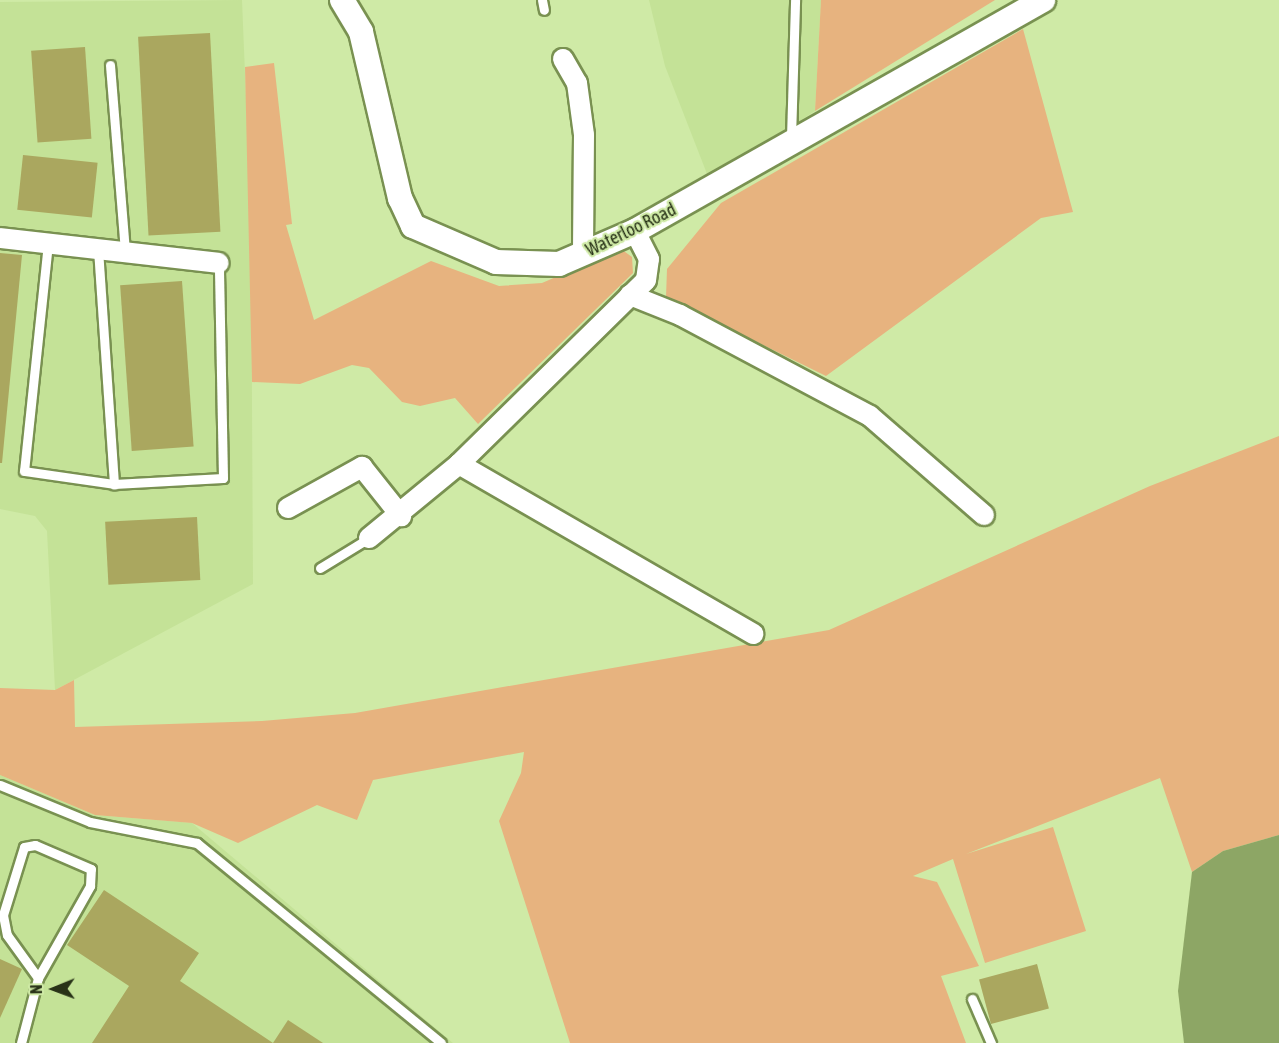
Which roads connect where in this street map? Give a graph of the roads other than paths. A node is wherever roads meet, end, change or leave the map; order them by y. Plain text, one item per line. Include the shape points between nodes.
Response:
1 (342, 0) edge
2 (542, 0) edge
3 (795, 0) edge
4 (1043, 0) edge
5 (544, 10) dead end
6 (563, 59) dead end
7 (110, 65) dead end
8 (791, 144) junction
9 (635, 231) junction
10 (0, 238) edge
11 (48, 243) junction
12 (98, 249) junction
13 (125, 252) junction
14 (583, 254) junction
15 (219, 263) joint
16 (630, 295) junction
17 (459, 465) junction
18 (114, 484) junction
19 (288, 508) dead end
20 (984, 515) dead end
21 (401, 516) junction
22 (369, 538) joint
23 (320, 568) dead end
24 (754, 634) dead end
25 (0, 785) edge
26 (38, 978) junction
27 (972, 999) dead end
28 (21, 1043) edge
29 (441, 1043) edge
30 (991, 1043) edge

1 - 14 street, Waterloo Road via 361,32 400,198 413,226 496,262 559,264
2 - 5 lane
3 - 8 lane
4 - 8 street, Waterloo Road
6 - 14 street via 577,83 584,135
7 - 13 lane
8 - 9 street, Waterloo Road
9 - 14 street, Waterloo Road
9 - 16 street via 651,269
10 - 11 street
11 - 12 street
11 - 18 lane via 24,471
12 - 13 street
12 - 18 lane
13 - 15 street
15 - 18 lane via 223,478
16 - 17 street
16 - 20 street via 680,315 870,416
17 - 21 street
17 - 24 street
19 - 21 street via 362,467
21 - 22 street
22 - 23 lane
25 - 29 lane via 90,822 197,843
26 - 26 lane via 7,935 3,915 24,847 35,845 91,869 90,885
26 - 28 lane
27 - 30 lane

